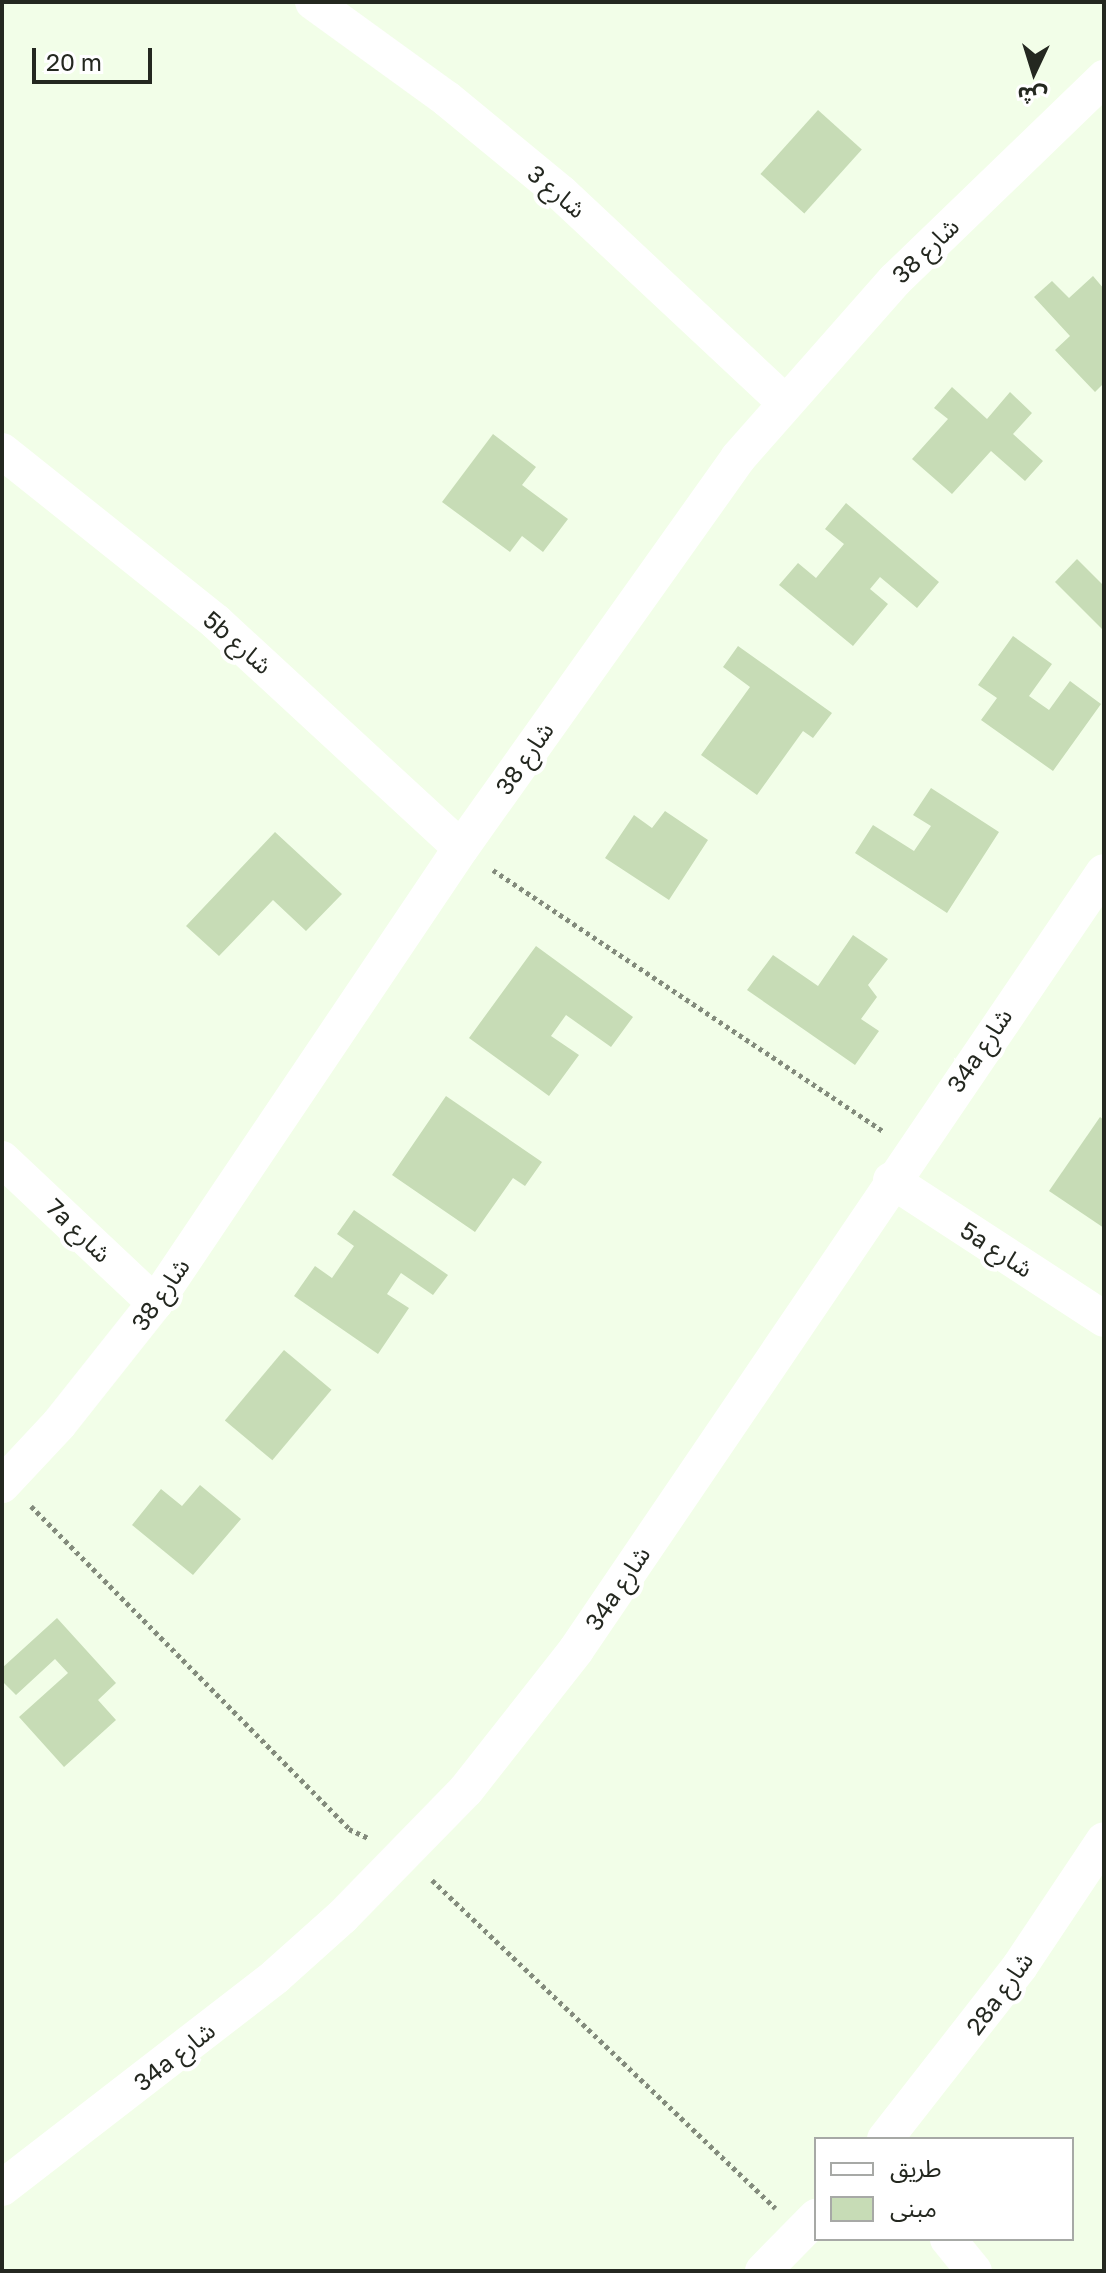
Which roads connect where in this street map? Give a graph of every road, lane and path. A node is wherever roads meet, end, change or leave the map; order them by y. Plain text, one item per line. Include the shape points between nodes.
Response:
1 (313, 2) edge
2 (1104, 78) edge
3 (783, 401) junction
4 (2, 451) edge
5 (461, 848) junction
6 (1104, 872) edge
7 (911, 1150) junction
8 (2, 1159) edge
9 (891, 1180) junction
10 (155, 1303) junction
11 (1104, 1319) edge
12 (2, 1485) edge
13 (1104, 1840) edge
14 (887, 2137) edge
15 (2, 2188) edge
16 (814, 2219) edge
17 (950, 2241) edge
18 (763, 2271) edge
19 (974, 2271) edge

1 - 3 street, شارع 3 via 447,99 561,193
2 - 3 street, شارع 38 via 895,280
3 - 5 street, شارع 38 via 695,515
4 - 5 street, 5b شارع via 216,622
5 - 7 path
5 - 10 street, شارع 38
6 - 7 street, 34a شارع
7 - 9 street, 34a شارع
8 - 10 street, 7a شارع
9 - 11 street, 5a شارع
9 - 15 street, 34a شارع via 576,1650 466,1790 374,1886 276,1976
10 - 12 street, شارع 38 via 69,1412
13 - 14 street, 28a شارع via 1011,1978
16 - 18 street
17 - 19 street

